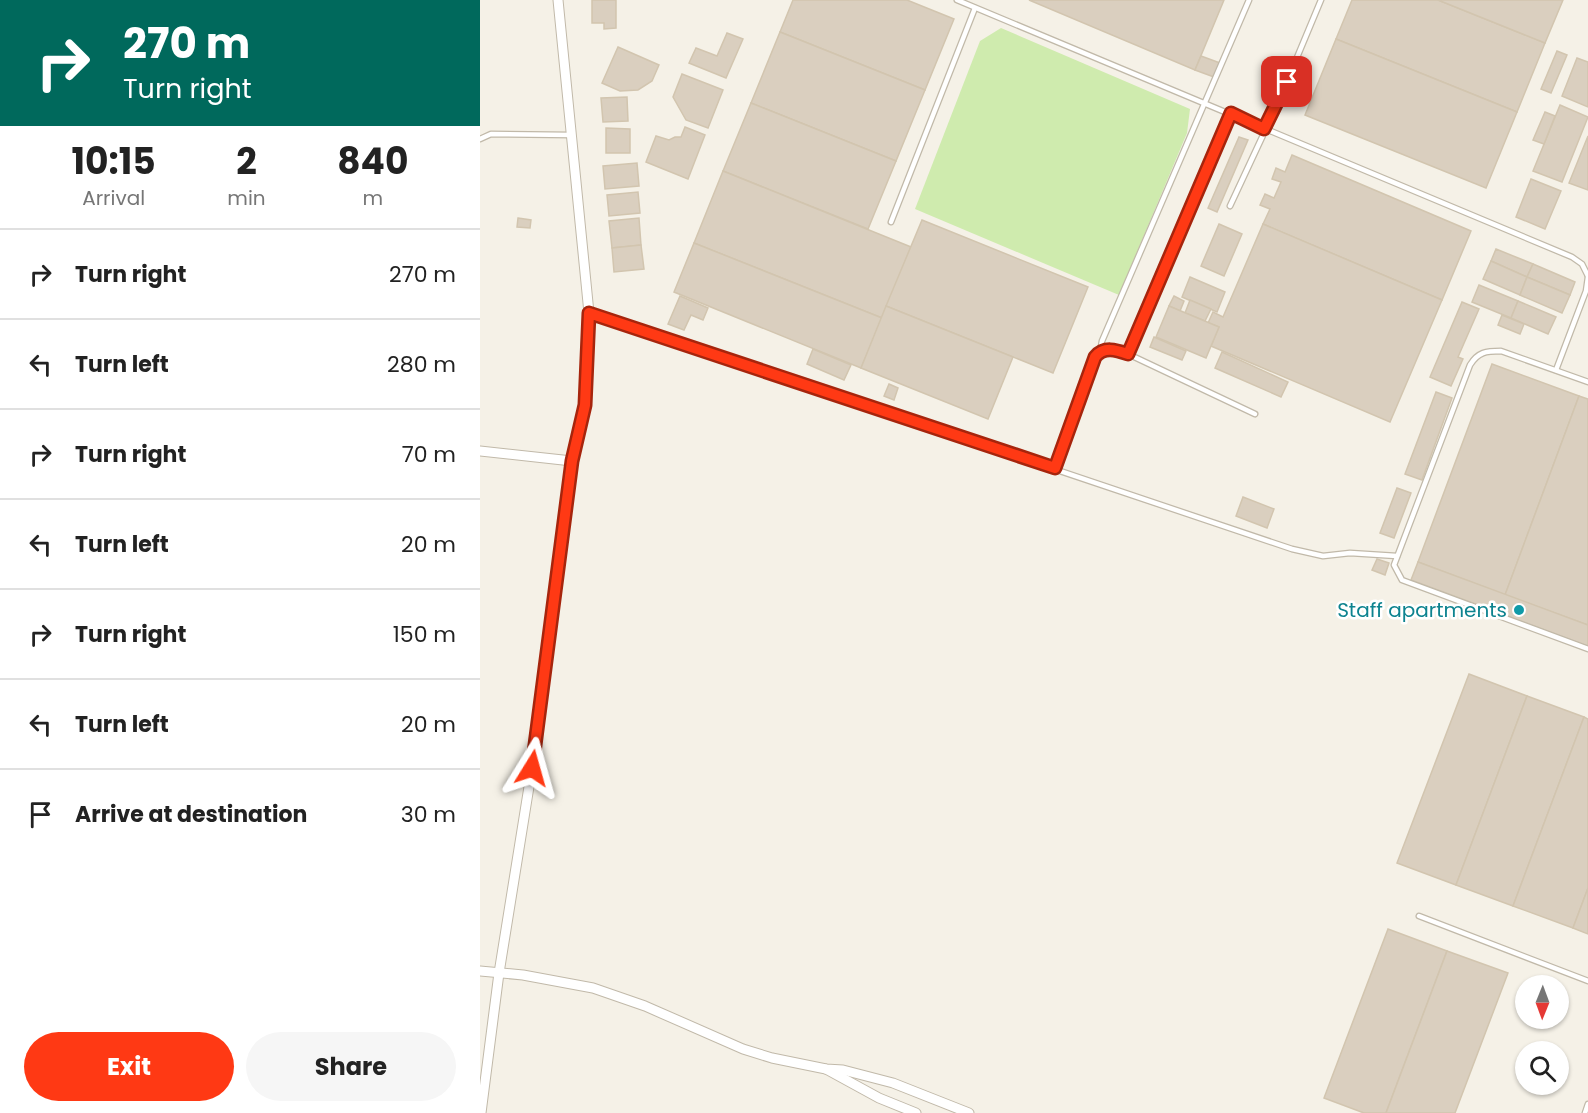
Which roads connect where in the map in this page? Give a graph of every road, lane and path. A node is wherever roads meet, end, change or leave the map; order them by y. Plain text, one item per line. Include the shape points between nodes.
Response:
1 (558, 0) edge
2 (957, 0) edge
3 (1249, 0) edge
4 (1321, 0) edge
5 (975, 8) junction
6 (1205, 103) junction
7 (1231, 113) junction
8 (1264, 129) junction
9 (572, 135) junction
10 (480, 139) edge
11 (1230, 206) dead end
12 (891, 222) dead end
13 (1588, 277) edge
14 (589, 313) junction
15 (1100, 352) junction
16 (1128, 354) junction
17 (1556, 370) junction
18 (1588, 382) edge
19 (1255, 414) dead end
20 (480, 451) edge
21 (572, 461) junction
22 (1055, 468) junction
23 (1396, 556) junction
24 (1588, 649) edge
25 (1419, 916) dead end
26 (480, 971) edge
27 (499, 973) junction
28 (1588, 981) edge
29 (826, 1069) junction
30 (1588, 1104) edge
31 (481, 1113) edge
32 (915, 1113) edge
33 (969, 1113) edge
34 (1585, 1113) edge

1 - 9 street
2 - 5 lane
3 - 6 lane
4 - 8 lane
5 - 6 lane
5 - 12 lane
6 - 7 lane
6 - 15 lane
7 - 8 lane
7 - 16 lane
8 - 11 lane
8 - 13 lane via 1572,257 1582,264
9 - 10 lane via 491,134
9 - 14 street
13 - 17 lane
14 - 21 street via 585,405
14 - 22 lane
15 - 16 lane via 1117,350
15 - 22 lane
16 - 19 lane
17 - 18 lane
17 - 23 lane via 1500,351 1477,355
20 - 21 street
21 - 27 street via 532,768
22 - 23 lane via 1310,554
23 - 24 lane via 1394,565 1402,580
25 - 28 lane
26 - 27 street
27 - 29 street via 593,988 743,1049
27 - 31 street
29 - 32 street
29 - 33 street via 893,1083
30 - 34 lane

